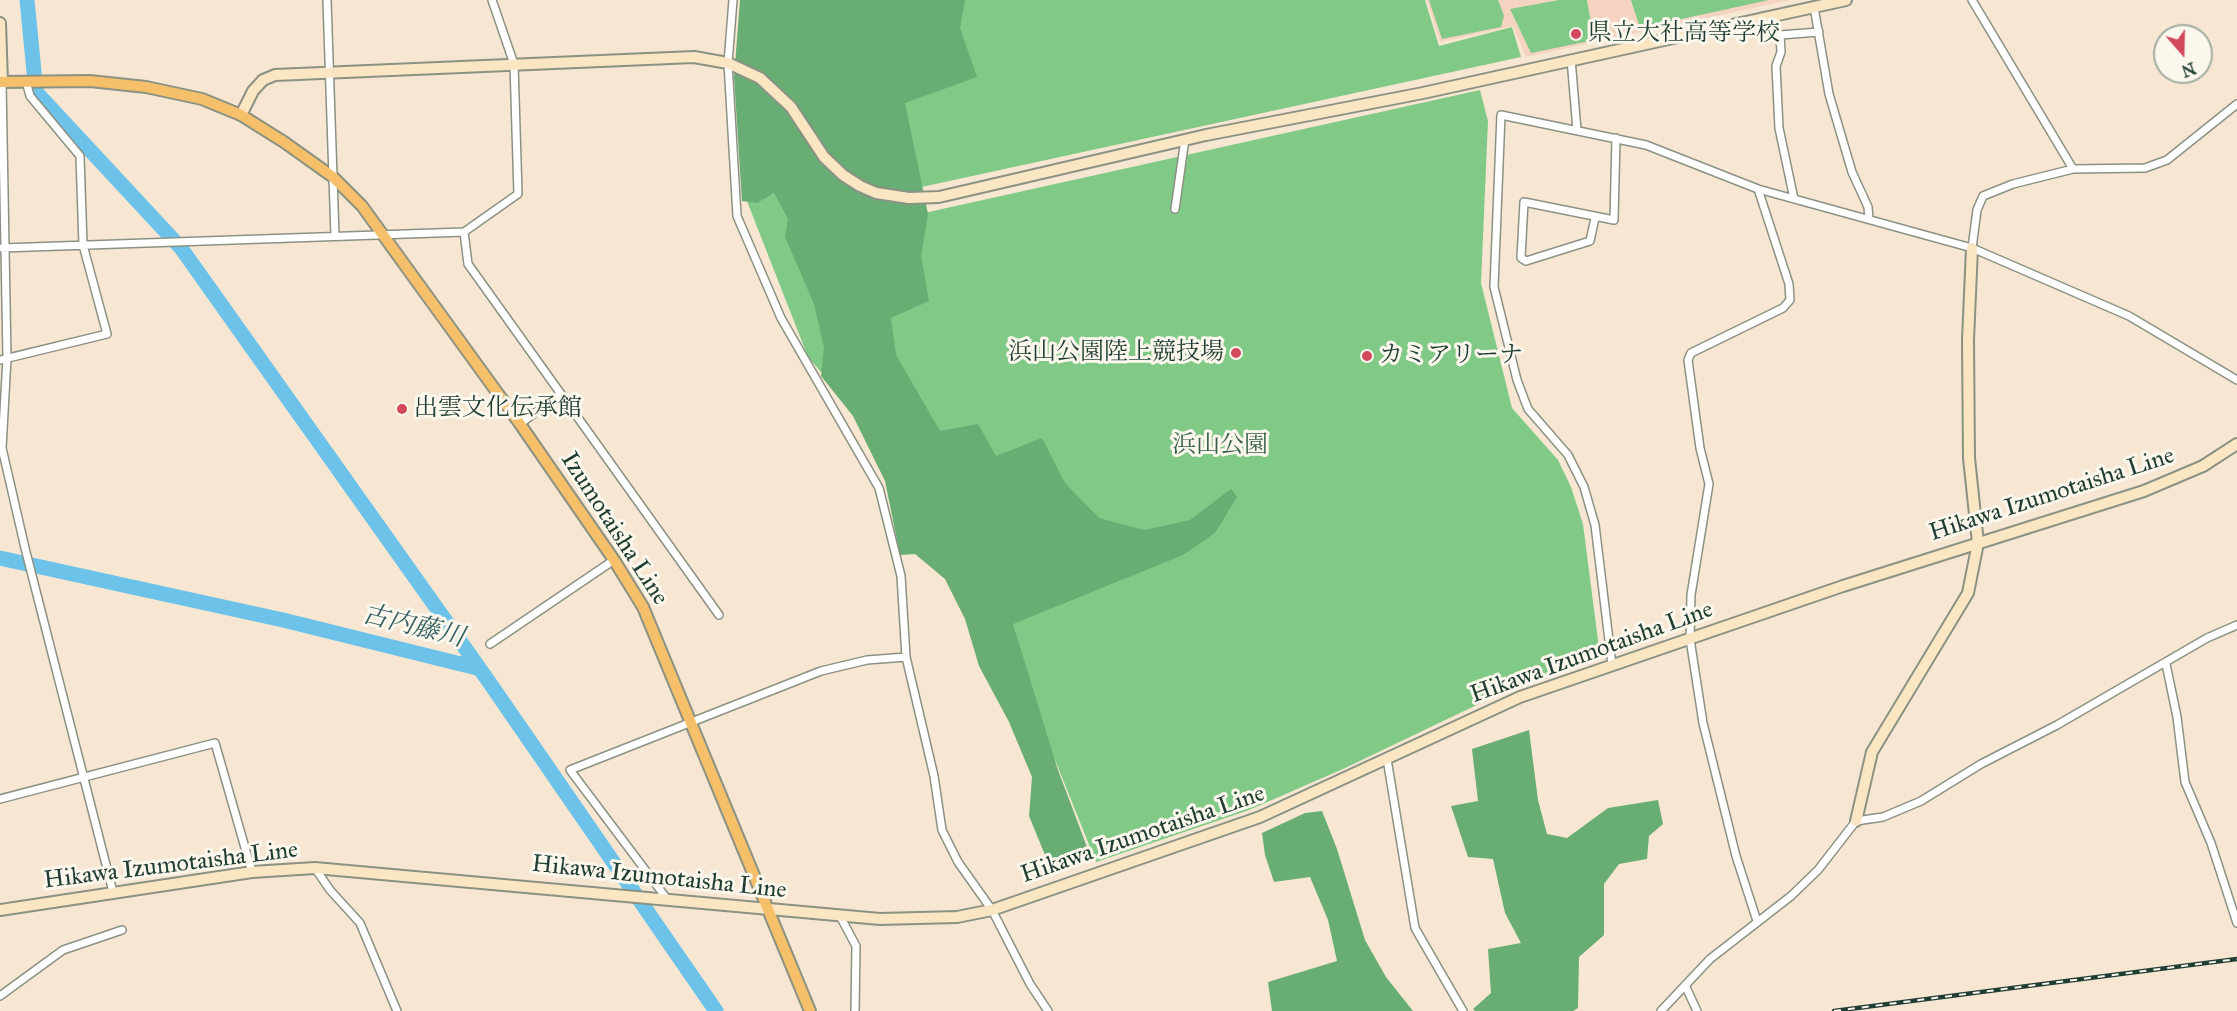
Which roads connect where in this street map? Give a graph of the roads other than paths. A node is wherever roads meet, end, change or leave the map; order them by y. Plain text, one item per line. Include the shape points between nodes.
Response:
1 (327, 0) edge
2 (492, 0) edge
3 (733, 0) edge
4 (1846, 0) edge
5 (1972, 0) edge
6 (1808, 5) edge
7 (0, 23) edge
8 (1819, 32) junction
9 (1571, 60) junction
10 (728, 63) junction
11 (514, 64) junction
12 (329, 72) junction
13 (27, 81) junction
14 (1, 82) edge
15 (2237, 104) edge
16 (241, 115) junction
17 (1577, 130) junction
18 (1616, 138) junction
19 (1185, 139) junction
20 (2073, 168) junction
21 (333, 177) junction
22 (1758, 189) junction
23 (1794, 199) junction
24 (1175, 209) dead end
25 (1595, 218) junction
26 (1869, 219) junction
27 (464, 232) junction
28 (384, 235) junction
29 (335, 236) junction
30 (83, 245) junction
31 (2, 248) edge
32 (1972, 248) junction
33 (4, 359) edge
34 (2237, 380) edge
35 (560, 394) junction
36 (520, 424) junction
37 (2237, 444) edge
38 (1978, 543) junction
39 (614, 560) junction
40 (719, 615) dead end
41 (2237, 624) edge
42 (1690, 639) junction
43 (490, 644) dead end
44 (906, 657) junction
45 (2166, 663) junction
46 (1612, 665) junction
47 (692, 724) junction
48 (1387, 759) junction
49 (85, 777) junction
50 (0, 799) edge
51 (1856, 821) junction
52 (315, 868) junction
53 (252, 872) junction
54 (113, 892) junction
55 (664, 898) junction
56 (0, 910) edge
57 (768, 910) junction
58 (992, 910) junction
59 (840, 916) junction
60 (1757, 921) junction
61 (2237, 923) edge
62 (122, 930) dead end
63 (1685, 986) junction
64 (0, 996) edge
65 (397, 1011) edge
66 (810, 1011) edge
67 (855, 1011) edge
68 (1048, 1011) edge
69 (1463, 1011) edge
70 (1660, 1011) edge
71 (1696, 1011) edge

1 - 12 street
2 - 11 street
3 - 10 street
4 - 6 street
5 - 20 street
6 - 8 street
6 - 9 street
7 - 14 street
8 - 23 street via 1780,34 1781,52 1776,66 1779,128
8 - 26 street via 1829,94
9 - 17 street
9 - 19 street
10 - 11 street via 694,57
10 - 19 street via 760,78 778,92 824,157 843,175 876,193 939,197
10 - 44 street via 737,216 781,318 879,488 900,576
11 - 12 street
11 - 27 street via 518,194
12 - 16 street via 275,75 263,80
12 - 21 street
13 - 14 main road, Izumotaisha Line
13 - 16 main road, Izumotaisha Line via 90,81 146,87 202,99
13 - 30 street via 30,96 80,156
14 - 31 street
15 - 20 street via 2167,160 2145,168
16 - 21 main road, Izumotaisha Line
17 - 18 street
17 - 46 street via 1506,115 1499,118 1494,287 1528,409 1569,455 1584,486 1595,525
18 - 22 street via 1646,145
18 - 25 street via 1614,220
19 - 24 street
20 - 32 street via 1983,196
21 - 28 main road, Izumotaisha Line
21 - 29 street
22 - 23 street
22 - 42 street via 1789,284 1790,300 1784,308 1691,353 1688,360 1709,484 1691,595
23 - 26 street
25 - 25 street via 1524,202 1521,258 1526,261 1590,242
26 - 32 street
27 - 28 street
27 - 35 street via 468,264
28 - 29 street
28 - 36 main road, Izumotaisha Line
29 - 30 street
30 - 31 street
30 - 33 street via 106,334
31 - 33 street
32 - 34 street via 2129,316
32 - 38 street via 1969,458
33 - 49 street via 3,448
35 - 36 street
35 - 40 street
36 - 39 main road, Izumotaisha Line
37 - 38 street, Hikawa Izumotaisha Line via 2203,466 2144,491
38 - 42 street, Hikawa Izumotaisha Line
38 - 51 street via 1968,593 1872,752
39 - 43 street
39 - 47 main road, Izumotaisha Line via 643,607
41 - 45 street
42 - 46 street, Hikawa Izumotaisha Line
42 - 60 street via 1706,733 1736,856
44 - 47 street via 821,670
44 - 58 street via 934,776 942,830 958,862
45 - 51 street via 1921,801 1883,817
45 - 61 street via 2185,782 2211,843
46 - 48 street, Hikawa Izumotaisha Line via 1520,697
47 - 55 street via 570,770
47 - 57 main road, Izumotaisha Line
48 - 58 street, Hikawa Izumotaisha Line via 1260,817
48 - 69 street via 1415,928
49 - 50 street
49 - 53 street via 215,743
49 - 54 street
51 - 60 street via 1818,870
52 - 53 street, Hikawa Izumotaisha Line
52 - 55 street, Hikawa Izumotaisha Line
52 - 65 street via 360,923
53 - 54 street, Hikawa Izumotaisha Line
54 - 56 street, Hikawa Izumotaisha Line
55 - 57 street, Hikawa Izumotaisha Line
57 - 59 street, Hikawa Izumotaisha Line
57 - 66 main road, Izumotaisha Line
58 - 59 street, Hikawa Izumotaisha Line via 913,920
58 - 68 street
59 - 67 street via 856,946
60 - 63 street via 1710,959
62 - 64 street via 63,950
63 - 70 street
63 - 71 street

